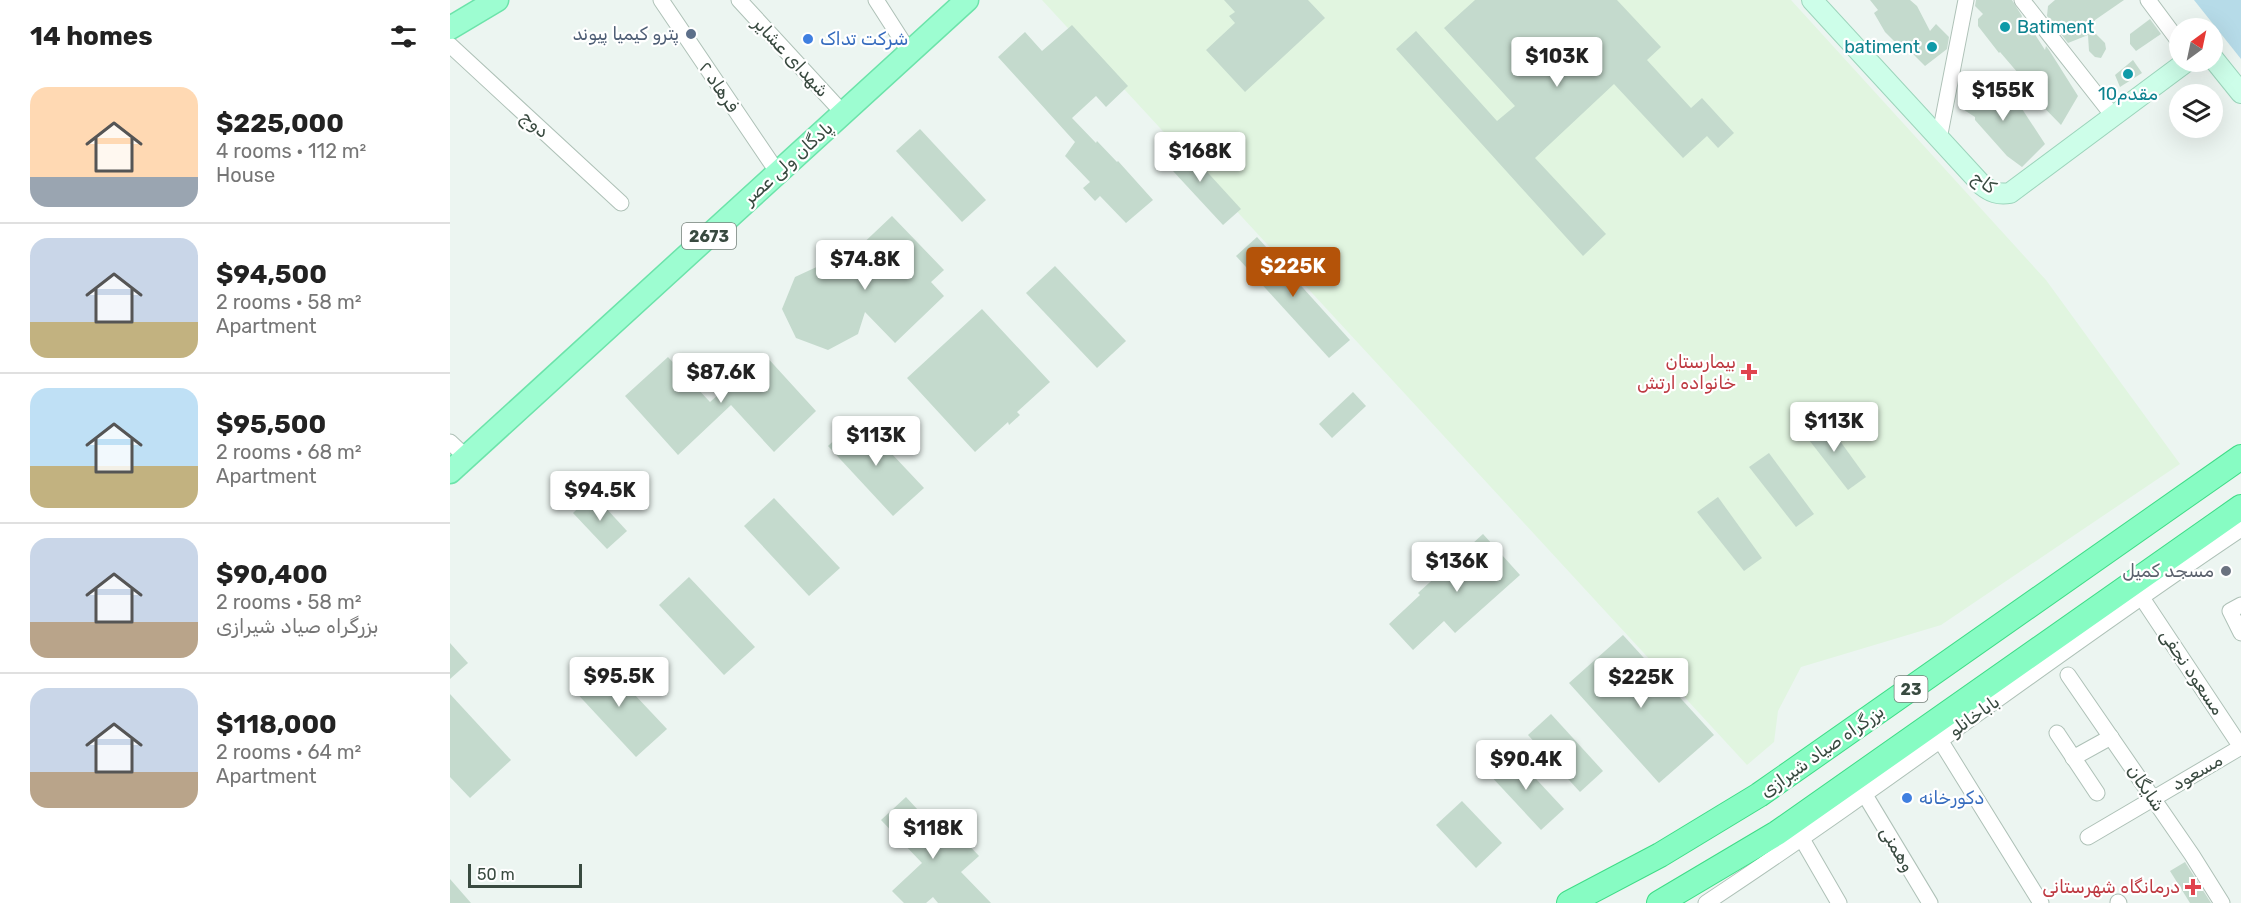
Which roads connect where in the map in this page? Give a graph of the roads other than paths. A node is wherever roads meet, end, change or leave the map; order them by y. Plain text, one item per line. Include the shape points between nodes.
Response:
1 (497, 0) edge
2 (662, 0) edge
3 (739, 0) edge
4 (876, 0) edge
5 (967, 0) edge
6 (1812, 0) edge
7 (1966, 0) edge
8 (2022, 0) edge
9 (2148, 0) edge
10 (450, 28) edge
11 (2169, 28) edge
12 (450, 45) edge
13 (910, 53) junction
14 (2223, 71) edge
15 (2173, 72) edge
16 (2241, 93) edge
17 (843, 113) junction
18 (2114, 117) junction
19 (1939, 139) junction
20 (778, 173) junction
21 (621, 203) dead end
22 (450, 442) edge
23 (2241, 457) edge
24 (458, 465) edge
25 (2241, 507) edge
26 (2241, 529) edge
27 (2142, 598) junction
28 (2241, 605) edge
29 (2241, 633) edge
30 (2068, 675) dead end
31 (2056, 733) dead end
32 (2111, 737) junction
33 (1940, 740) junction
34 (2241, 747) edge
35 (2073, 758) junction
36 (2097, 793) dead end
37 (1865, 795) junction
38 (2152, 798) junction
39 (2088, 837) dead end
40 (1802, 839) junction
41 (1569, 903) edge
42 (1659, 903) edge
43 (1706, 903) edge
44 (1839, 903) edge
45 (1930, 903) edge
46 (2041, 903) edge
47 (2222, 903) edge

1 - 10 main road
2 - 20 street, فرهاد ۲
3 - 17 street, شهدای عشایر
4 - 13 street
5 - 13 main road, پادگان ولی عصر / 2673
6 - 19 main road, کاج
7 - 19 street
8 - 18 street
9 - 11 street
12 - 21 street, دوج
13 - 17 main road, پادگان ولی عصر / 2673
14 - 16 main road
15 - 18 main road, کاج
17 - 20 main road, پادگان ولی عصر / 2673
18 - 19 main road, کاج via 2010,193 2001,194 1982,185
20 - 24 main road, پادگان ولی عصر / 2673
22 - 24 street
23 - 41 highway, بزرگراه صیاد شیرازی / 23 via 1759,795 1660,855
25 - 42 highway, 23 via 1777,833
26 - 27 street, باباخانلو
27 - 33 street, باباخانلو
27 - 34 street, مسعود نجفی
28 - 29 street via 2230,611
30 - 32 street, شایگان
31 - 35 street
32 - 35 street
32 - 38 street, شایگان
33 - 37 street, باباخانلو
33 - 46 street
34 - 38 street, مسعود
35 - 36 street
37 - 40 street, باباخانلو
37 - 45 street, وهمنی
38 - 39 street, مسعود
38 - 47 street, شایگان
40 - 43 street, باباخانلو
40 - 44 street

